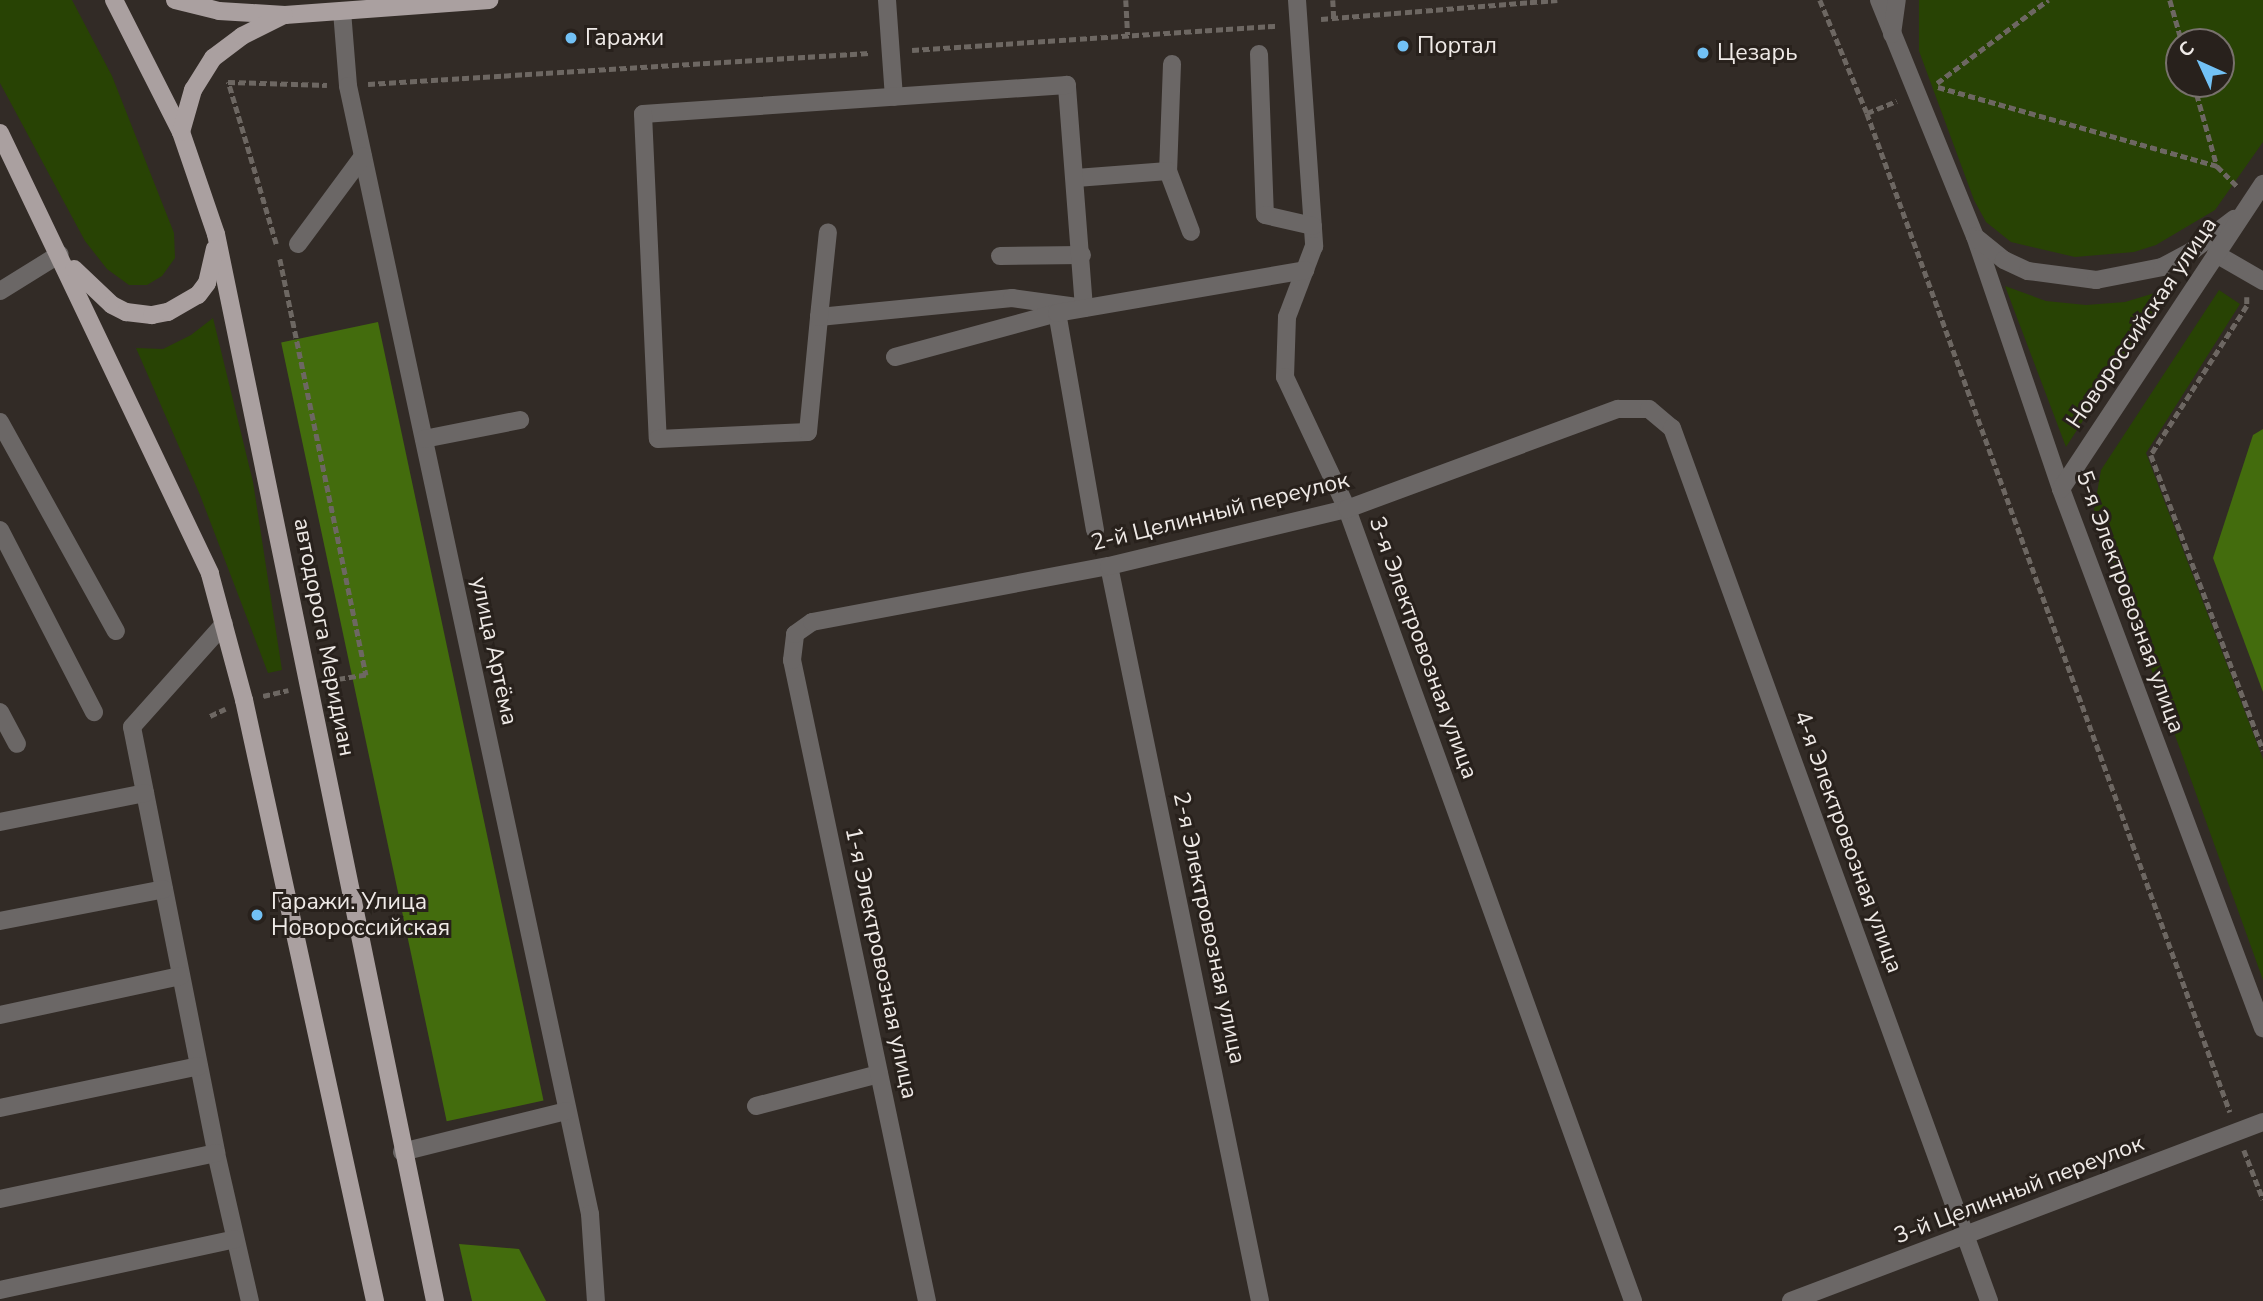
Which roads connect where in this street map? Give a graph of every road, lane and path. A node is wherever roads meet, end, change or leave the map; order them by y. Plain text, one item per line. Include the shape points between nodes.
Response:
1 (114, 0) edge
2 (175, 0) edge
3 (489, 0) edge
4 (887, 0) edge
5 (1126, 0) edge
6 (1297, 0) edge
7 (1333, 0) edge
8 (1820, 0) edge
9 (1879, 0) edge
10 (1897, 0) edge
11 (2048, 0) edge
12 (2170, 0) edge
13 (366, 4) edge
14 (342, 11) junction
15 (285, 15) junction
16 (1334, 17) dead end
17 (2178, 28) edge
18 (1128, 35) dead end
19 (1892, 37) junction
20 (1259, 54) dead end
21 (1172, 64) dead end
22 (228, 82) dead end
23 (1914, 95) junction
24 (894, 97) junction
25 (2197, 98) edge
26 (1867, 113) junction
27 (181, 132) junction
28 (0, 133) edge
29 (363, 156) junction
30 (2217, 166) junction
31 (1168, 171) junction
32 (1076, 178) junction
33 (2255, 196) edge
34 (1313, 226) junction
35 (828, 232) dead end
36 (1191, 232) dead end
37 (216, 234) junction
38 (1975, 236) junction
39 (298, 243) dead end
40 (60, 254) junction
41 (2216, 254) junction
42 (1082, 255) junction
43 (1000, 256) dead end
44 (1305, 270) junction
45 (2255, 278) edge
46 (0, 291) edge
47 (1084, 308) junction
48 (1057, 313) junction
49 (820, 317) junction
50 (895, 357) dead end
51 (1649, 409) joint
52 (520, 420) dead end
53 (0, 422) edge
54 (424, 439) junction
55 (2061, 489) junction
56 (1347, 509) junction
57 (0, 530) edge
58 (1095, 530) dead end
59 (1109, 566) junction
60 (224, 624) junction
61 (116, 631) dead end
62 (795, 634) joint
63 (318, 682) dead end
64 (0, 712) edge
65 (94, 712) dead end
66 (17, 744) dead end
67 (2263, 750) edge
68 (145, 793) junction
69 (0, 822) edge
70 (164, 889) junction
71 (0, 920) edge
72 (181, 976) junction
73 (0, 1014) edge
74 (2263, 1028) edge
75 (198, 1066) junction
76 (879, 1073) junction
77 (756, 1106) dead end
78 (0, 1108) edge
79 (566, 1111) junction
80 (2263, 1122) edge
81 (2238, 1132) junction
82 (402, 1152) junction
83 (216, 1153) junction
84 (0, 1199) edge
85 (2263, 1199) edge
86 (1966, 1237) junction
87 (236, 1239) junction
88 (0, 1290) edge
89 (250, 1301) edge
90 (375, 1301) edge
91 (435, 1301) edge
92 (596, 1301) edge
93 (927, 1301) edge
94 (1260, 1301) edge
95 (1633, 1301) edge
96 (1791, 1301) edge
97 (1989, 1301) edge

1 - 27 main road, автодорога Меридиан
2 - 15 main road via 219,11
3 - 13 main road
4 - 24 street
5 - 18 path
6 - 34 street, 3-я Электровозная улица
7 - 16 path
8 - 26 path
9 - 19 street, 5-я Электровозная улица
10 - 19 street
11 - 30 path via 1933,86
12 - 17 path
13 - 14 main road
14 - 15 main road
14 - 29 street, улица Артёма via 348,86
15 - 27 main road via 242,36 213,58 193,90
19 - 23 street, 5-я Электровозная улица
20 - 34 street via 1265,215
21 - 31 street
22 - 63 path via 283,268 366,676
23 - 26 path
23 - 38 street, 5-я Электровозная улица
24 - 32 street via 1067,85
24 - 49 street via 643,114 659,439 808,432
25 - 30 path
26 - 81 path
27 - 37 main road, автодорога Меридиан
28 - 40 main road
29 - 39 street
29 - 54 street, улица Артёма
30 - 33 path
31 - 32 street
31 - 36 street
32 - 42 street
33 - 38 street via 2178,260 2112,279 2041,275 2004,260
33 - 41 street, Новороссийская улица
34 - 44 street, 3-я Электровозная улица via 1314,246
35 - 49 street
37 - 40 main road via 207,283 184,305 152,315 112,305
37 - 82 main road, автодорога Меридиан
38 - 55 street, 5-я Электровозная улица
40 - 46 street
40 - 60 main road via 210,574
41 - 45 street
41 - 55 street, Новороссийская улица
42 - 43 street
42 - 47 street
44 - 47 street
44 - 56 street, 3-я Электровозная улица via 1287,317 1285,377
45 - 67 path via 2247,306 2151,455
47 - 48 street
47 - 49 street via 1012,298
48 - 50 street
48 - 58 street
51 - 56 street, 2-й Целинный переулок via 1618,409
51 - 86 street, 4-я Электровозная улица via 1672,428
52 - 54 street
53 - 61 street
54 - 79 street, улица Артёма
55 - 74 street, 5-я Электровозная улица
56 - 59 street, 2-й Целинный переулок
56 - 95 street, 3-я Электровозная улица
57 - 65 street
59 - 62 street, 2-й Целинный переулок via 812,622
59 - 94 street, 2-я Электровозная улица
60 - 68 street via 132,727
60 - 90 main road
62 - 76 street, 1-я Электровозная улица via 792,660
64 - 66 street
68 - 69 street
68 - 70 street
70 - 71 street
70 - 72 street
72 - 73 street
72 - 75 street
75 - 78 street
75 - 83 street
76 - 77 street
76 - 93 street, 1-я Электровозная улица
79 - 82 street
79 - 92 street, улица Артёма via 590,1214
80 - 81 street, 3-й Целинный переулок
81 - 85 path
81 - 86 street, 3-й Целинный переулок
82 - 91 main road, автодорога Меридиан
83 - 84 street
83 - 87 street
86 - 96 street, 3-й Целинный переулок
86 - 97 street, 4-я Электровозная улица
87 - 88 street
87 - 89 street

